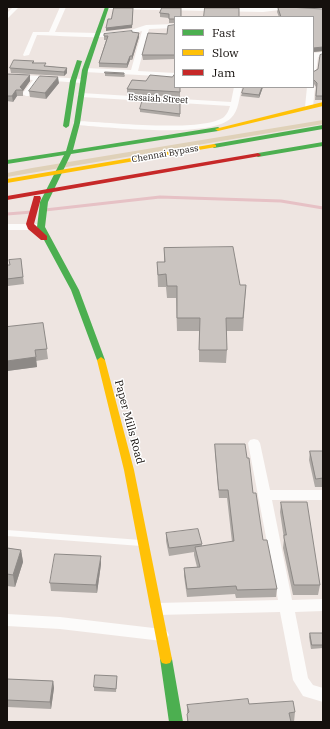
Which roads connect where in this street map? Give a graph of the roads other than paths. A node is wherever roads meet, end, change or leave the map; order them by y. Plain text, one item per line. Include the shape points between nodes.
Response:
1 (16, 7) edge
2 (63, 7) edge
3 (96, 7) edge
4 (107, 7) edge
5 (288, 7) edge
6 (249, 8) edge
7 (323, 9) edge
8 (8, 16) edge
9 (174, 26) edge
10 (146, 27) junction
11 (51, 34) junction
12 (97, 35) junction
13 (86, 38) junction
14 (323, 54) edge
15 (26, 55) dead end
16 (314, 64) edge
17 (84, 70) junction
18 (134, 72) junction
19 (174, 75) edge
20 (7, 76) edge
21 (38, 78) junction
22 (73, 81) junction
23 (83, 81) junction
24 (238, 88) edge
25 (311, 88) edge
26 (26, 94) dead end
27 (81, 95) junction
28 (234, 104) junction
29 (323, 104) edge
30 (309, 107) junction
31 (292, 121) dead end
32 (77, 123) junction
33 (323, 127) edge
34 (323, 144) edge
35 (66, 148) junction
36 (7, 162) edge
37 (7, 169) edge
38 (7, 181) edge
39 (50, 191) junction
40 (38, 197) junction
41 (7, 198) edge
42 (36, 225) junction
43 (7, 227) edge
44 (254, 443) dead end
45 (265, 495) junction
46 (323, 495) edge
47 (7, 533) edge
48 (144, 543) junction
49 (323, 605) edge
50 (286, 606) junction
51 (157, 609) junction
52 (7, 620) edge
53 (162, 635) junction
54 (323, 695) edge
55 (176, 722) edge

1 - 8 street
2 - 11 street
3 - 4 main road
4 - 6 street
4 - 12 main road
5 - 6 street
5 - 7 street
9 - 10 street
10 - 12 street via 128,33
10 - 18 street
11 - 13 street
11 - 15 street via 35,33
12 - 13 street
12 - 17 main road
13 - 22 main road
14 - 16 street via 315,55
17 - 18 street
17 - 23 main road
18 - 19 street
20 - 21 street
21 - 22 street
21 - 26 street
22 - 23 street
22 - 35 main road
23 - 27 main road
24 - 28 street
25 - 30 street
27 - 28 street, Essaiah Street
27 - 32 main road
28 - 32 street via 226,120 208,126
29 - 30 main road
30 - 35 main road via 203,132
31 - 37 main road, Chennai Bypass
32 - 35 main road
33 - 38 main road, Chennai Bypass
34 - 39 main road
35 - 36 main road
35 - 39 main road
35 - 40 main road
39 - 40 main road
40 - 41 main road
40 - 42 main road
42 - 43 street
42 - 48 main road, Paper Mills Road via 76,290 100,357 129,470
44 - 45 street
45 - 46 street
45 - 50 street
47 - 48 lane
48 - 51 main road, Paper Mills Road
49 - 50 street
50 - 51 street
50 - 54 street via 301,680 308,691
51 - 53 main road, Paper Mills Road
52 - 53 street via 60,623
53 - 55 main road, Paper Mills Road

